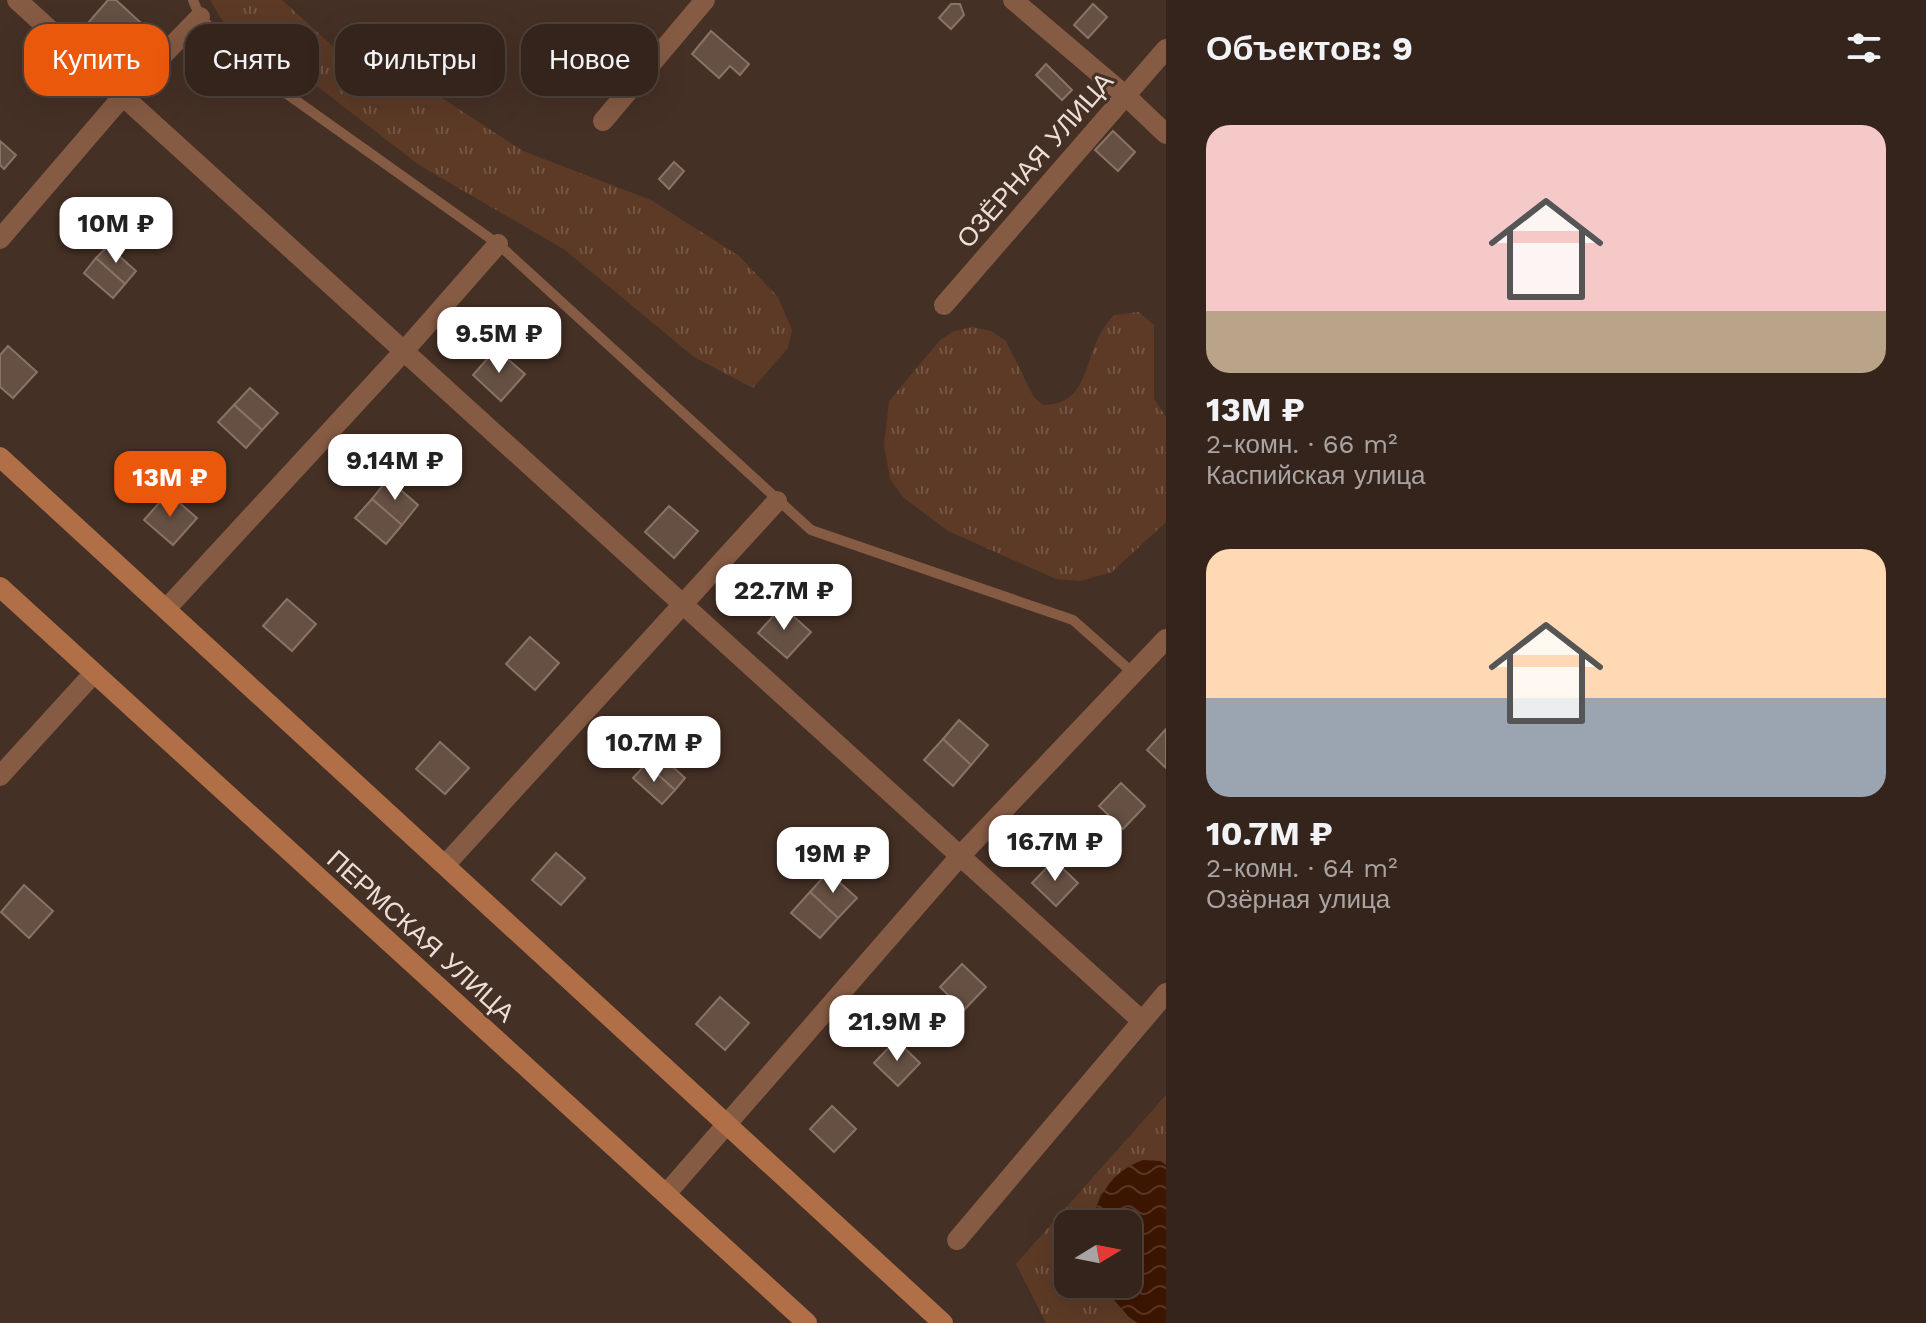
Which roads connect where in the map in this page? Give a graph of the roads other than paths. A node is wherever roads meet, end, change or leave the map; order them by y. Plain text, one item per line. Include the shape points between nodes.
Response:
1 (17, 0) edge
2 (705, 0) edge
3 (1013, 0) edge
4 (196, 8) edge
5 (44, 24) edge
6 (169, 41) edge
7 (1166, 49) edge
8 (123, 96) joint
9 (1126, 96) junction
10 (603, 121) dead end
11 (1166, 134) edge
12 (0, 239) edge
13 (498, 244) junction
14 (944, 305) dead end
15 (404, 351) junction
16 (0, 457) edge
17 (777, 501) junction
18 (0, 587) edge
19 (682, 603) junction
20 (167, 608) junction
21 (1166, 639) edge
22 (94, 673) junction
23 (1133, 673) junction
24 (0, 776) edge
25 (961, 855) junction
26 (446, 864) junction
27 (1166, 993) edge
28 (1142, 1021) junction
29 (728, 1123) junction
30 (666, 1194) junction
31 (957, 1240) dead end
32 (807, 1323) edge
33 (943, 1323) edge

1 - 5 street
2 - 10 street
3 - 9 street
4 - 6 street
4 - 13 lane via 249,67
7 - 9 street, ОЗЁРНАЯ УЛИЦА
8 - 12 street
8 - 15 street
9 - 11 street
9 - 14 street, ОЗЁРНАЯ УЛИЦА
13 - 15 street
13 - 17 lane
15 - 19 street
15 - 20 street
16 - 20 street
17 - 19 street
17 - 23 lane via 811,530 1073,620
18 - 22 street, ПЕРМСКАЯ УЛИЦА
19 - 25 street
19 - 26 street
20 - 26 street
21 - 23 street
22 - 24 street
22 - 30 street, ПЕРМСКАЯ УЛИЦА
23 - 25 street
25 - 28 street
25 - 29 street
26 - 29 street
27 - 28 street
28 - 31 street
29 - 30 street
29 - 33 street
30 - 32 street, ПЕРМСКАЯ УЛИЦА

